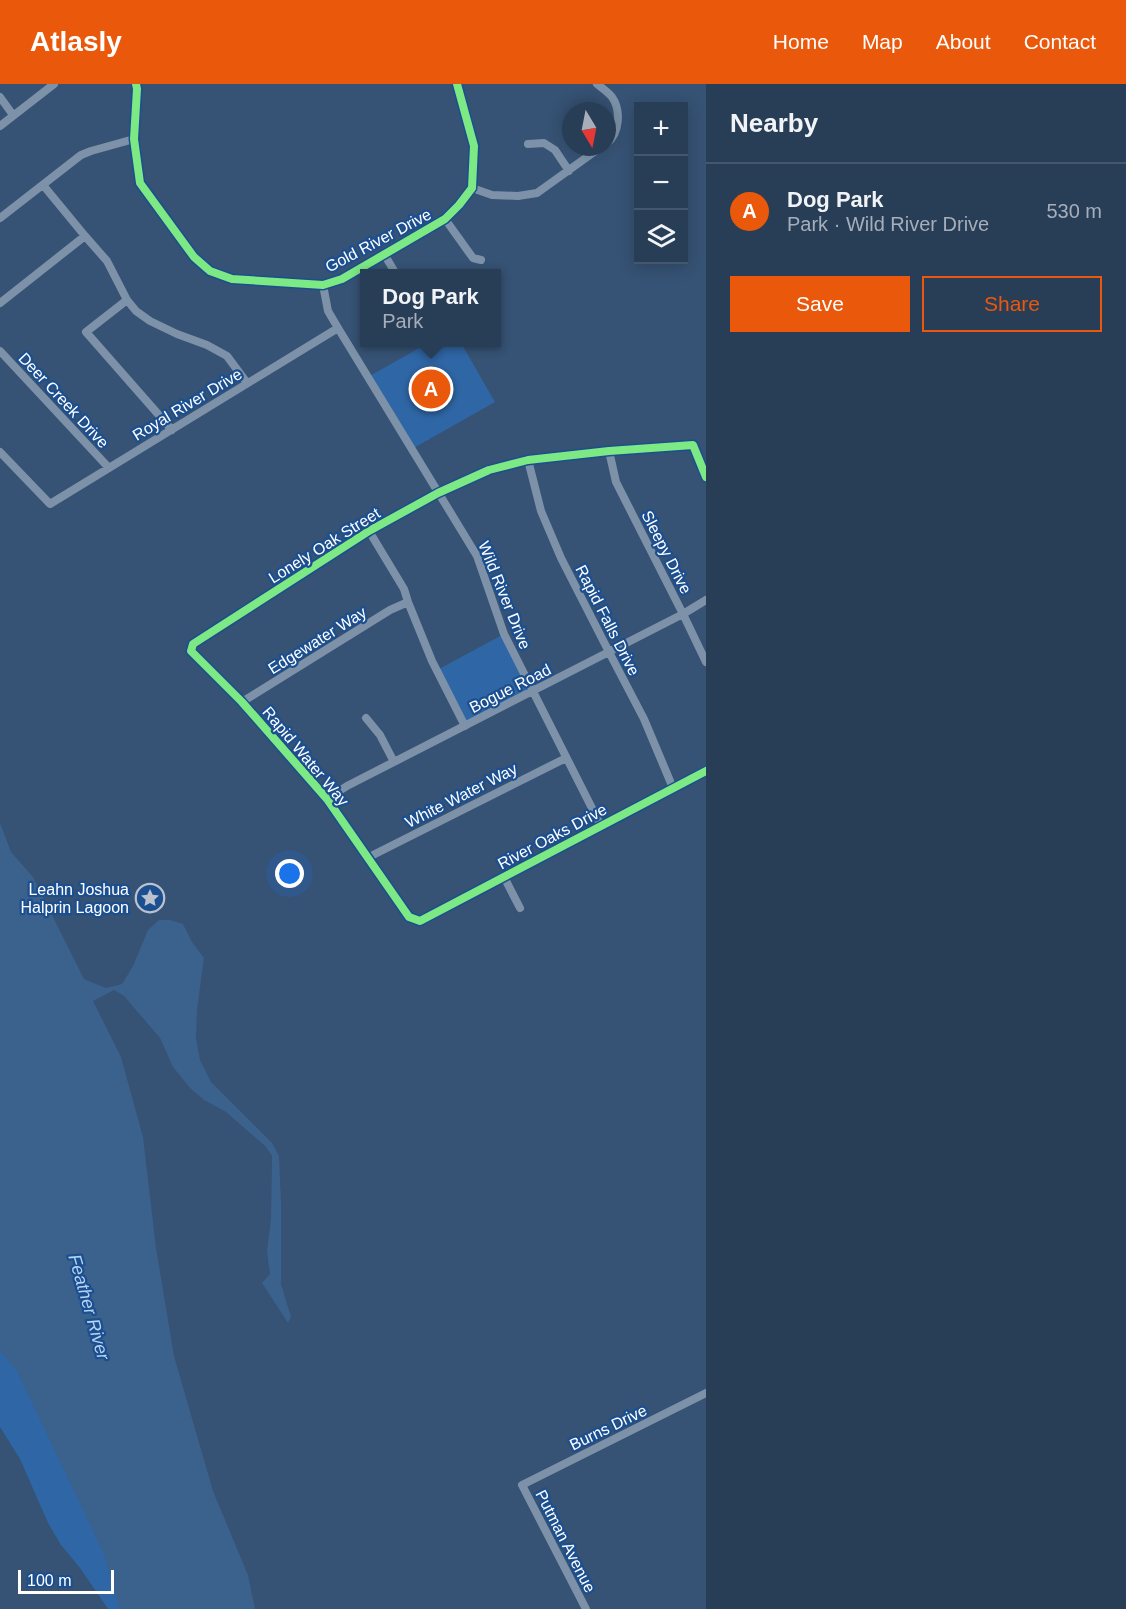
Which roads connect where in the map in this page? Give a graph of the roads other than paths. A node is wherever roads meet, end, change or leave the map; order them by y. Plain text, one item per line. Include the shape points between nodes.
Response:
1 (54, 84) edge
2 (136, 84) edge
3 (457, 84) edge
4 (597, 84) edge
5 (0, 97) edge
6 (614, 102) edge
7 (616, 105) edge
8 (13, 115) junction
9 (0, 126) edge
10 (616, 128) edge
11 (134, 139) junction
12 (528, 144) dead end
13 (589, 156) edge
14 (569, 171) junction
15 (43, 185) junction
16 (472, 188) junction
17 (0, 218) edge
18 (445, 219) junction
19 (85, 236) junction
20 (384, 255) junction
21 (481, 260) dead end
22 (393, 269) edge
23 (323, 285) junction
24 (127, 300) junction
25 (0, 303) edge
26 (338, 328) junction
27 (0, 351) edge
28 (248, 383) junction
29 (172, 430) junction
30 (609, 451) junction
31 (0, 452) edge
32 (528, 460) junction
33 (109, 468) junction
34 (706, 477) edge
35 (438, 493) junction
36 (369, 531) junction
37 (706, 600) edge
38 (408, 602) junction
39 (683, 614) junction
40 (191, 651) joint
41 (609, 652) junction
42 (706, 662) edge
43 (533, 692) junction
44 (242, 702) junction
45 (366, 718) dead end
46 (465, 726) junction
47 (566, 758) junction
48 (394, 762) junction
49 (706, 771) edge
50 (673, 788) junction
51 (327, 799) junction
52 (601, 826) junction
53 (369, 857) junction
54 (504, 877) junction
55 (520, 908) dead end
56 (409, 917) joint
57 (706, 1393) edge
58 (522, 1485) joint
59 (586, 1609) edge

1 - 8 street
2 - 11 street, Gold River Drive
3 - 16 street via 474,146
4 - 6 street
5 - 8 street
7 - 10 street
8 - 9 street
11 - 15 street via 81,155
11 - 23 street, Gold River Drive via 140,183 194,257 210,271 232,279
12 - 14 street via 544,143 555,150
13 - 14 street
14 - 16 street via 537,193 492,195
15 - 17 street
15 - 19 street
16 - 18 street, Gold River Drive
18 - 20 street, Gold River Drive
18 - 21 street via 473,258
19 - 24 street via 107,261
19 - 25 street
20 - 22 street
20 - 23 street, Gold River Drive via 342,279
23 - 26 street, Wild River Drive via 328,311
24 - 28 street via 150,321 227,356
24 - 29 street via 86,332
26 - 28 street, Royal River Drive
26 - 35 street, Wild River Drive
27 - 33 street, Deer Creek Drive
28 - 29 street, Royal River Drive
29 - 33 street, Royal River Drive
30 - 32 street, Lonely Oak Street
30 - 34 street, Lonely Oak Street via 693,445
30 - 39 street, Sleepy Drive via 616,482
31 - 33 street, Royal River Drive via 50,504
32 - 35 street, Lonely Oak Street via 489,470
32 - 41 street, Rapid Falls Drive via 541,511
35 - 36 street, Lonely Oak Street
35 - 43 street, Wild River Drive via 477,556 504,634
36 - 38 street
36 - 40 street, Lonely Oak Street via 193,644
37 - 39 street, Bogue Road
38 - 44 street, Edgewater Way
38 - 46 street via 432,662
39 - 41 street, Bogue Road
39 - 42 street, Sleepy Drive
40 - 44 street, Rapid Water Way
41 - 43 street, Bogue Road
41 - 50 street, Rapid Falls Drive via 644,719
43 - 46 street, Bogue Road
43 - 47 street, Wild River Drive
44 - 51 street, Rapid Water Way
45 - 48 street
46 - 48 street, Bogue Road
47 - 52 street, Wild River Drive
47 - 53 street, White Water Way
48 - 51 street, Bogue Road
49 - 50 street, River Oaks Drive
50 - 52 street, River Oaks Drive
51 - 53 street, Rapid Water Way
52 - 54 street, River Oaks Drive
53 - 56 street, Rapid Water Way
54 - 55 street
54 - 56 street, River Oaks Drive via 420,921
57 - 58 street, Burns Drive
58 - 59 street, Putman Avenue

